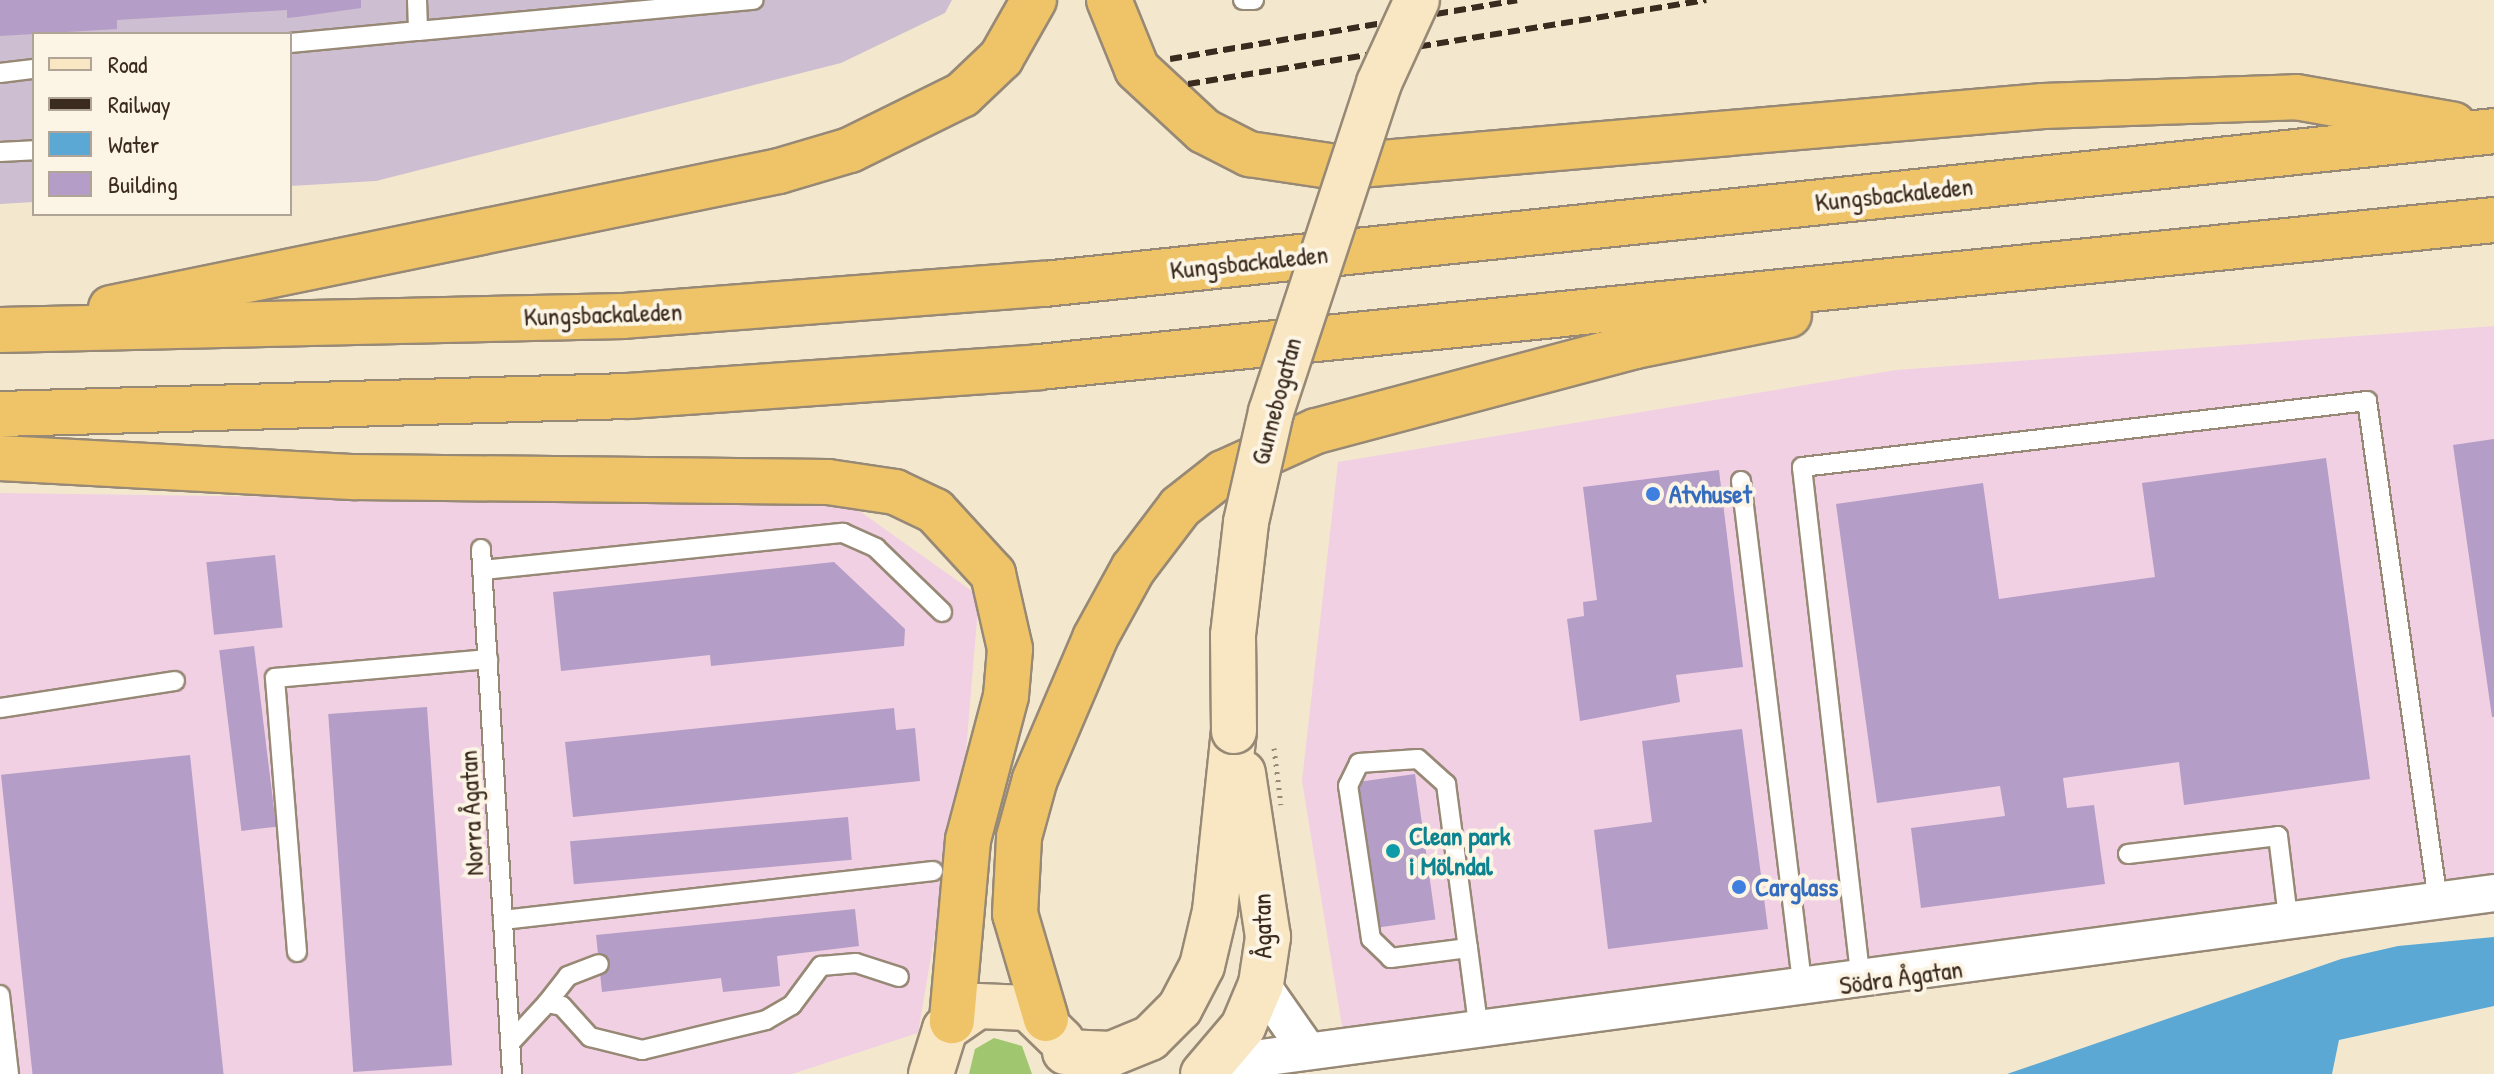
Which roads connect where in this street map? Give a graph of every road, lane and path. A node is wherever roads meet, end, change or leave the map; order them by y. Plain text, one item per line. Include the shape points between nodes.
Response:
1 (417, 0) edge
2 (754, 0) edge
3 (1034, 0) edge
4 (1109, 0) edge
5 (1243, 0) edge
6 (1254, 0) edge
7 (1388, 0) edge
8 (1417, 0) edge
9 (418, 31) junction
10 (292, 43) edge
11 (32, 69) edge
12 (0, 73) edge
13 (1379, 83) junction
14 (2487, 132) edge
15 (32, 150) edge
16 (0, 152) edge
17 (2494, 220) edge
18 (2098, 255) junction
19 (11, 330) edge
20 (0, 414) edge
21 (0, 458) edge
22 (1741, 481) dead end
23 (481, 549) dead end
24 (483, 570) junction
25 (942, 612) dead end
26 (488, 659) junction
27 (175, 681) dead end
28 (0, 708) edge
29 (1253, 732) junction
30 (1252, 810) junction
31 (2128, 854) dead end
32 (933, 871) dead end
33 (2494, 893) edge
34 (2438, 901) junction
35 (503, 920) junction
36 (2289, 925) junction
37 (1468, 948) junction
38 (297, 952) dead end
39 (599, 964) dead end
40 (899, 977) dead end
41 (1861, 982) junction
42 (1261, 984) junction
43 (1803, 990) junction
44 (0, 995) edge
45 (547, 1003) junction
46 (952, 1021) junction
47 (1479, 1031) junction
48 (511, 1042) junction
49 (1305, 1047) junction
50 (1060, 1048) edge
51 (1210, 1069) edge
52 (9, 1074) edge
53 (512, 1074) edge
54 (931, 1074) edge

1 - 9 lane
2 - 9 lane
3 - 19 highway via 1001,58 962,95 850,150 779,171 255,274
4 - 14 highway via 1137,69 1204,131 1249,154 1336,167 2043,106 2296,97 2393,109
5 - 6 lane
7 - 13 main road, Gunnebogatan
8 - 13 main road, Gunnebogatan, bridge
9 - 10 lane
11 - 12 lane
13 - 29 main road, Gunnebogatan, bridge via 1297,326 1246,522 1233,635
14 - 19 highway, Kungsbackaleden via 1044,284 624,316
15 - 16 lane
17 - 18 highway
18 - 20 highway via 1039,367 629,396
18 - 50 highway via 1635,346 1342,423 1223,473 1180,507 1133,569 1035,779 1014,890 1028,974
21 - 46 highway via 355,477 828,482 895,492 935,511 993,574 1010,649 1006,696 968,840
22 - 43 lane
23 - 24 lane, Norra Ågatan
24 - 25 lane via 843,533 876,548
24 - 26 lane, Norra Ågatan
26 - 35 lane, Norra Ågatan
26 - 38 lane via 275,678
27 - 28 lane
29 - 30 main road, Gunnebogatan
29 - 30 path, bridge
30 - 42 main road, Ågatan via 1268,937
30 - 50 main road, Gunnebogatan via 1180,1008 1150,1038 1111,1054
31 - 36 lane via 2278,836
32 - 35 lane
33 - 34 street, Södra Ågatan
34 - 36 street, Södra Ågatan
34 - 41 lane via 2367,401 1802,467
35 - 48 lane, Norra Ågatan
36 - 41 street, Södra Ågatan
37 - 37 lane via 1446,784 1418,759 1359,763 1348,786 1371,939 1391,958
37 - 47 lane
39 - 45 lane via 568,976
40 - 45 lane via 856,963 821,966 792,1005 766,1020 642,1050 590,1037 562,1006
41 - 43 street, Södra Ågatan
42 - 49 street
42 - 51 main road, Ågatan
43 - 47 street, Södra Ågatan
44 - 52 lane
45 - 48 lane
46 - 50 main road via 999,1002
46 - 54 main road via 935,1047
47 - 49 street, Södra Ågatan
48 - 53 lane, Norra Ågatan
49 - 51 street, Södra Ågatan via 1280,1060

